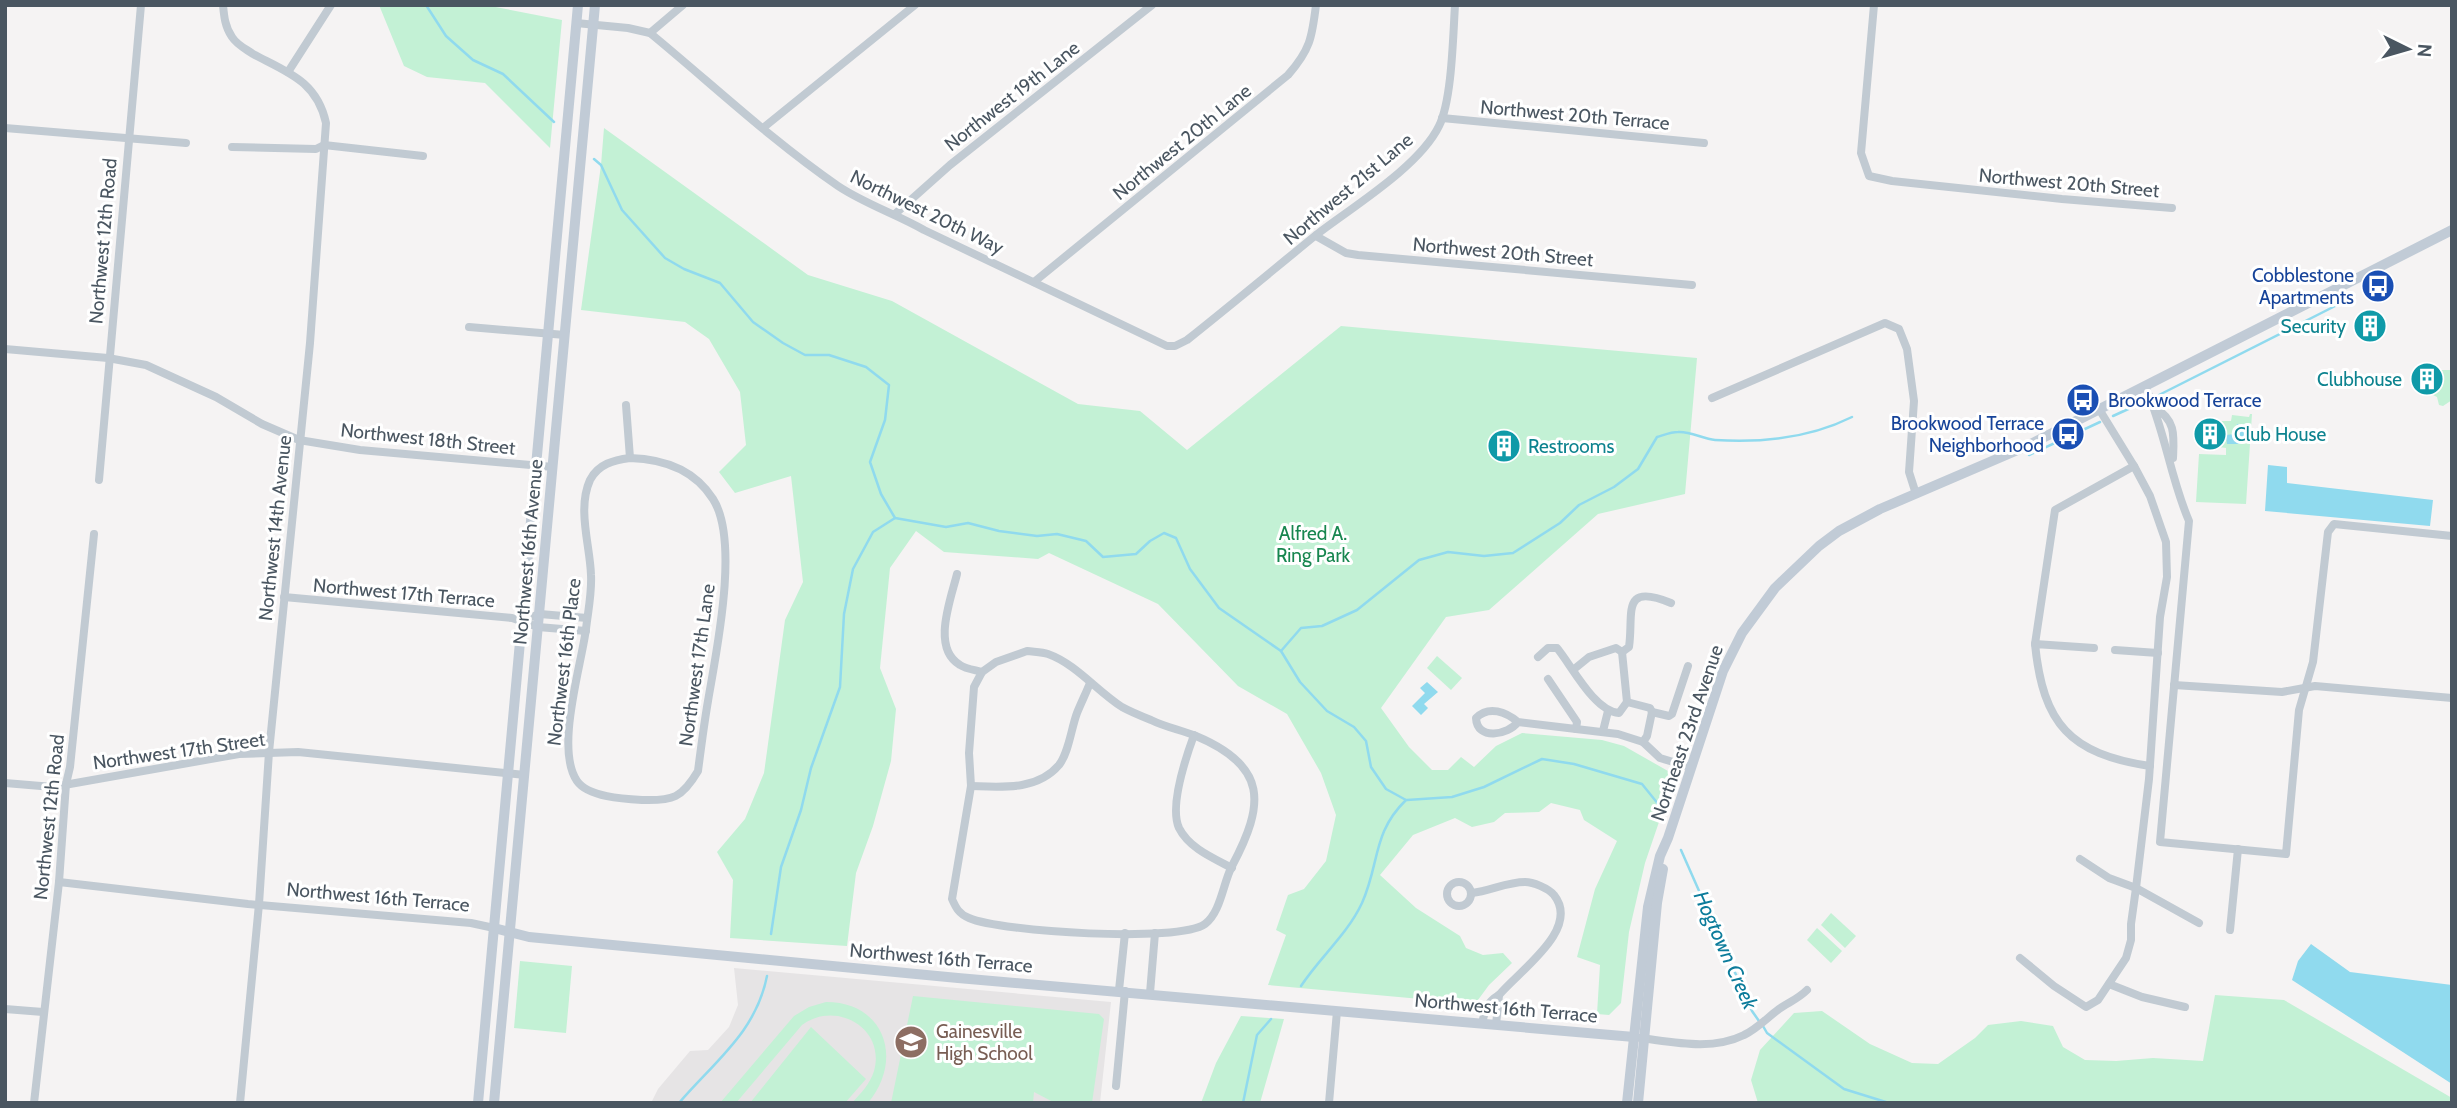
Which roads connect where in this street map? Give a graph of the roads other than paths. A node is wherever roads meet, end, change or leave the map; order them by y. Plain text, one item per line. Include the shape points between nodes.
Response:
1 (141, 5) edge
2 (223, 5) edge
3 (331, 5) edge
4 (578, 5) edge
5 (595, 5) edge
6 (683, 5) edge
7 (915, 5) edge
8 (1152, 5) edge
9 (1316, 5) edge
10 (1455, 5) edge
11 (1874, 5) edge
12 (576, 23) junction
13 (593, 24) junction
14 (650, 33) junction
15 (288, 72) junction
16 (1442, 118) junction
17 (5, 128) edge
18 (763, 128) junction
19 (128, 138) junction
20 (186, 143) dead end
21 (1704, 143) dead end
22 (324, 145) junction
23 (232, 148) dead end
24 (423, 156) dead end
25 (562, 176) junction
26 (580, 178) junction
27 (2172, 208) dead end
28 (895, 214) junction
29 (2452, 230) edge
30 (1316, 236) junction
31 (1034, 282) junction
32 (1692, 285) dead end
33 (469, 327) dead end
34 (548, 333) junction
35 (565, 335) junction
36 (1175, 346) joint
37 (5, 349) edge
38 (108, 358) junction
39 (2144, 386) junction
40 (1712, 398) dead end
41 (626, 405) dead end
42 (2099, 409) junction
43 (299, 440) junction
44 (630, 458) junction
45 (535, 466) junction
46 (2134, 466) junction
47 (553, 467) junction
48 (99, 480) dead end
49 (1916, 494) junction
50 (94, 534) dead end
51 (2452, 536) edge
52 (957, 574) dead end
53 (284, 597) junction
54 (1671, 603) dead end
55 (540, 614) junction
56 (587, 618) junction
57 (522, 620) junction
58 (538, 627) junction
59 (586, 631) junction
60 (2035, 644) junction
61 (2094, 649) dead end
62 (2115, 650) dead end
63 (1622, 652) junction
64 (2158, 653) junction
65 (1538, 657) dead end
66 (1688, 666) dead end
67 (1573, 670) junction
68 (982, 672) junction
69 (1548, 679) dead end
70 (1090, 683) junction
71 (2174, 685) junction
72 (2304, 688) junction
73 (2452, 698) edge
74 (1627, 702) junction
75 (1608, 711) junction
76 (1652, 712) junction
77 (1518, 722) junction
78 (1576, 729) junction
79 (1603, 730) junction
80 (1194, 735) junction
81 (1643, 743) junction
82 (269, 752) junction
83 (2150, 766) junction
84 (1690, 767) junction
85 (508, 774) junction
86 (525, 775) junction
87 (5, 783) edge
88 (66, 784) junction
89 (971, 786) junction
90 (603, 796) joint
91 (2238, 849) junction
92 (2080, 859) dead end
93 (1232, 868) junction
94 (59, 882) junction
95 (2136, 888) junction
96 (1472, 893) dead end
97 (259, 904) junction
98 (2199, 923) dead end
99 (494, 928) junction
100 (2230, 930) dead end
101 (510, 932) junction
102 (1125, 933) junction
103 (1154, 933) junction
104 (2020, 958) dead end
105 (2109, 984) junction
106 (1807, 990) dead end
107 (1122, 991) junction
108 (1150, 993) junction
109 (1499, 995) junction
110 (2185, 1007) dead end
111 (5, 1009) edge
112 (1337, 1011) junction
113 (43, 1012) junction
114 (1482, 1024) junction
115 (1496, 1025) junction
116 (1639, 1038) junction
117 (1116, 1087) dead end
118 (34, 1103) edge
119 (240, 1103) edge
120 (478, 1103) edge
121 (494, 1103) edge
122 (1329, 1103) edge
123 (1627, 1103) edge
124 (1638, 1103) edge

1 - 19 street, Northwest 12th Road
2 - 15 street, Northwest 14th Avenue via 232,38
3 - 15 street
4 - 12 street, Northwest 16th Avenue
5 - 13 street, Northwest 16th Avenue
6 - 14 street
7 - 18 street
8 - 28 street, Northwest 19th Lane
9 - 31 street, Northwest 20th Lane via 1305,56 1288,75
10 - 16 street, Northwest 21st Lane
11 - 27 street, Northwest 20th Street via 1861,153 1869,176
12 - 13 street
12 - 25 street, Northwest 16th Avenue
13 - 14 street
13 - 26 street, Northwest 16th Avenue
14 - 18 street, Northwest 20th Way
15 - 22 street, Northwest 14th Avenue via 310,87 322,104
16 - 21 street, Northwest 20th Terrace
16 - 30 street, Northwest 21st Lane via 1422,151
17 - 19 street
18 - 28 street, Northwest 20th Way via 838,186
19 - 20 street
19 - 38 street, Northwest 12th Road
22 - 23 street via 316,149
22 - 24 street
22 - 43 street, Northwest 14th Avenue
25 - 26 street
25 - 34 street, Northwest 16th Avenue
26 - 35 street, Northwest 16th Avenue
28 - 31 street, Northwest 20th Way
29 - 39 street, Northeast 23rd Avenue
30 - 32 street, Northwest 20th Street via 1358,255
30 - 36 street, Northwest 21st Lane
31 - 36 street, Northwest 20th Way
33 - 34 street
34 - 35 street
34 - 45 street, Northwest 16th Avenue
35 - 47 street, Northwest 16th Avenue
37 - 38 street, Northwest 18th Street
38 - 43 street, Northwest 18th Street via 146,365 186,382
38 - 48 street, Northwest 12th Road
39 - 42 street, Northeast 23rd Avenue
39 - 71 street via 2189,521
40 - 49 street via 1885,323 1899,329 1907,349 1914,401 1909,472
41 - 44 street
42 - 46 street
42 - 49 street, Northeast 23rd Avenue
43 - 45 street, Northwest 18th Street
43 - 53 street, Northwest 14th Avenue
44 - 56 street, Northwest 16th Place via 600,466 587,491 584,514 591,578
44 - 90 street, Northwest 17th Lane via 676,466 714,500 721,518 726,581 698,771 687,789 663,801
45 - 47 street, Northwest 18th Street
45 - 57 street, Northwest 16th Avenue
46 - 60 street via 2055,510
46 - 64 street via 2166,542
47 - 55 street, Northwest 16th Avenue
49 - 84 street, Northeast 23rd Avenue via 1839,531 1790,572 1761,605 1723,671
50 - 88 street, Northwest 12th Road
51 - 72 street via 2334,524 2328,532 2313,663
52 - 68 street via 944,635 948,652 959,665
53 - 57 street, Northwest 17th Terrace
53 - 82 street, Northwest 14th Avenue
54 - 63 street via 1653,596 1637,599 1629,611 1629,647
55 - 56 street
55 - 57 street
55 - 58 street, Northwest 16th Avenue
56 - 59 street, Northwest 16th Place
57 - 58 street
57 - 85 street, Northwest 16th Avenue
58 - 59 street
58 - 86 street, Northwest 16th Avenue
59 - 90 street, Northwest 16th Place via 568,747 579,783
60 - 61 street
60 - 83 street via 2045,701 2062,727 2083,746 2107,757
62 - 64 street
63 - 67 street via 1616,648 1602,651
63 - 74 street
64 - 83 street
65 - 67 street via 1548,648 1557,648
66 - 76 street via 1672,713
67 - 75 street
68 - 70 street via 1027,651 1048,654
68 - 89 street via 974,687 971,714
69 - 78 street via 1577,722
70 - 80 street via 1122,707
70 - 89 street via 1059,764 1031,783
71 - 72 street via 2282,692
71 - 91 street via 2160,842
72 - 73 street
72 - 91 street via 2286,854
74 - 75 street via 1619,713
74 - 76 street
75 - 79 street
76 - 81 street
77 - 77 street via 1512,729 1491,733 1480,730 1476,718 1503,712
77 - 78 street
78 - 79 street
79 - 81 street
80 - 93 street via 1179,788 1178,826 1189,842
80 - 93 street via 1241,762 1252,781 1252,823
81 - 84 street via 1660,758
82 - 85 street, Northwest 17th Street
82 - 88 street, Northwest 17th Street
82 - 97 street, Northwest 14th Avenue
83 - 95 street
84 - 116 street, Northeast 23rd Avenue via 1648,907
85 - 86 street, Northwest 17th Street
85 - 99 street, Northwest 16th Avenue
86 - 101 street, Northwest 16th Avenue
87 - 88 street, Northwest 17th Street
88 - 94 street, Northwest 12th Road
89 - 102 street via 954,880 952,899 957,911 1007,928
91 - 100 street
92 - 95 street via 2109,878
93 - 103 street via 1206,923
94 - 97 street, Northwest 16th Terrace
94 - 113 street, Northwest 12th Road
95 - 98 street
95 - 105 street via 2126,958
96 - 109 street via 1529,881 1551,892 1560,904 1555,938
97 - 99 street, Northwest 16th Terrace
97 - 119 street, Northwest 14th Avenue
99 - 101 street, Northwest 16th Terrace
99 - 120 street, Northwest 16th Avenue
101 - 107 street, Northwest 16th Terrace
101 - 121 street, Northwest 16th Avenue
102 - 103 street
102 - 107 street
103 - 108 street
104 - 105 street via 2087,1007
105 - 110 street
106 - 116 street, Northwest 16th Terrace via 1744,1035 1703,1044
107 - 108 street, Northwest 16th Terrace
107 - 117 street
108 - 112 street, Northwest 16th Terrace
109 - 114 street via 1487,1004
109 - 115 street
111 - 113 street
112 - 114 street, Northwest 16th Terrace
112 - 122 street
113 - 118 street, Northwest 12th Road
114 - 115 street, Northwest 16th Terrace
115 - 116 street, Northwest 16th Terrace
116 - 123 street, Northeast 23rd Avenue
116 - 124 street, Northeast 23rd Avenue

